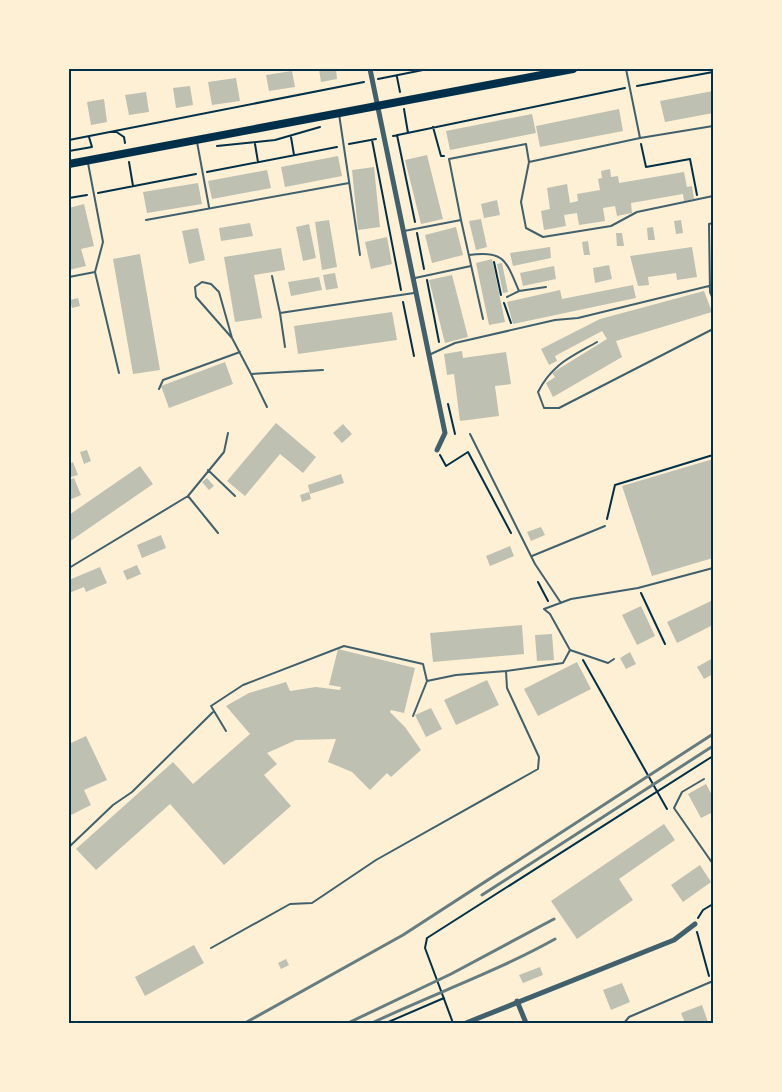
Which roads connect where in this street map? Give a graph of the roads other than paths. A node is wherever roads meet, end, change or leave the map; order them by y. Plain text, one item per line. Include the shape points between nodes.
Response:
1 (370, 69) edge
2 (573, 69) edge
3 (626, 69) edge
4 (378, 104) junction
5 (339, 116) junction
6 (713, 126) edge
7 (640, 138) junction
8 (197, 139) junction
9 (88, 160) junction
10 (529, 162) junction
11 (69, 164) edge
12 (349, 183) junction
13 (713, 196) edge
14 (209, 208) junction
15 (146, 220) dead end
16 (461, 220) junction
17 (713, 223) edge
18 (404, 231) junction
19 (360, 255) dead end
20 (469, 255) junction
21 (712, 262) edge
22 (471, 266) junction
23 (95, 272) junction
24 (272, 276) dead end
25 (69, 277) edge
26 (414, 278) junction
27 (712, 285) edge
28 (546, 287) dead end
29 (519, 291) junction
30 (417, 292) junction
31 (507, 297) dead end
32 (713, 299) edge
33 (280, 313) junction
34 (483, 319) dead end
35 (713, 329) edge
36 (232, 338) junction
37 (597, 342) dead end
38 (285, 347) dead end
39 (240, 352) junction
40 (430, 354) junction
41 (323, 370) dead end
42 (119, 373) dead end
43 (251, 374) junction
44 (159, 389) dead end
45 (267, 407) dead end
46 (228, 433) dead end
47 (470, 434) dead end
48 (437, 450) road end
49 (208, 470) junction
50 (188, 496) junction
51 (235, 496) dead end
52 (605, 526) road end
53 (218, 533) dead end
54 (532, 556) junction
55 (69, 568) edge
56 (713, 568) edge
57 (561, 604) junction
58 (570, 650) junction
59 (614, 659) dead end
60 (506, 671) junction
61 (428, 681) junction
62 (213, 712) junction
63 (413, 716) dead end
64 (226, 731) dead end
65 (704, 779) dead end
66 (69, 847) edge
67 (713, 864) edge
68 (69, 875) edge
69 (69, 887) edge
70 (695, 924) road end
71 (211, 948) dead end
72 (712, 981) edge
73 (517, 1001) junction
74 (466, 1023) edge
75 (526, 1023) edge
76 (624, 1023) edge

1 - 4 street
2 - 4 main road
3 - 7 lane
4 - 5 main road
4 - 18 street
5 - 8 main road
5 - 12 lane
6 - 7 lane
7 - 10 lane
8 - 9 main road
8 - 14 lane
9 - 11 main road
9 - 23 lane via 103,242
10 - 13 lane via 520,202 526,228 543,237 611,226 637,212
10 - 16 lane via 526,144 449,159
12 - 14 lane
12 - 19 lane
14 - 15 lane
16 - 18 lane
16 - 20 lane
17 - 21 lane via 709,224
18 - 26 street
20 - 22 lane
20 - 29 lane via 489,252 502,259
21 - 27 lane
22 - 26 lane
22 - 34 lane
23 - 25 lane
23 - 42 lane
24 - 33 lane
26 - 30 street
27 - 32 lane
27 - 40 lane via 455,343
28 - 29 lane
29 - 31 lane
30 - 33 lane
30 - 40 street
33 - 38 lane
35 - 37 lane via 559,408 544,408 538,393 545,378 554,367
36 - 36 lane via 219,292 202,282 195,287 196,297
36 - 39 lane
39 - 43 lane
39 - 44 lane via 162,380
40 - 48 street via 445,433
41 - 43 lane
43 - 45 lane
46 - 49 lane via 224,452
47 - 54 lane
49 - 50 lane
49 - 51 lane
50 - 53 lane
50 - 55 lane
52 - 54 lane
54 - 57 lane
56 - 57 lane
57 - 58 lane via 544,609
58 - 59 lane via 608,663
58 - 60 lane via 563,663
60 - 61 lane
60 - 71 lane via 507,688 539,757 538,769 376,860 312,903 290,904
61 - 62 lane via 423,664 344,646 243,685 211,706
61 - 63 lane
62 - 64 lane
62 - 66 lane
65 - 67 lane via 682,792 674,808
68 - 69 lane
70 - 73 street via 674,940
72 - 76 lane via 629,1017
73 - 74 street
73 - 75 street

